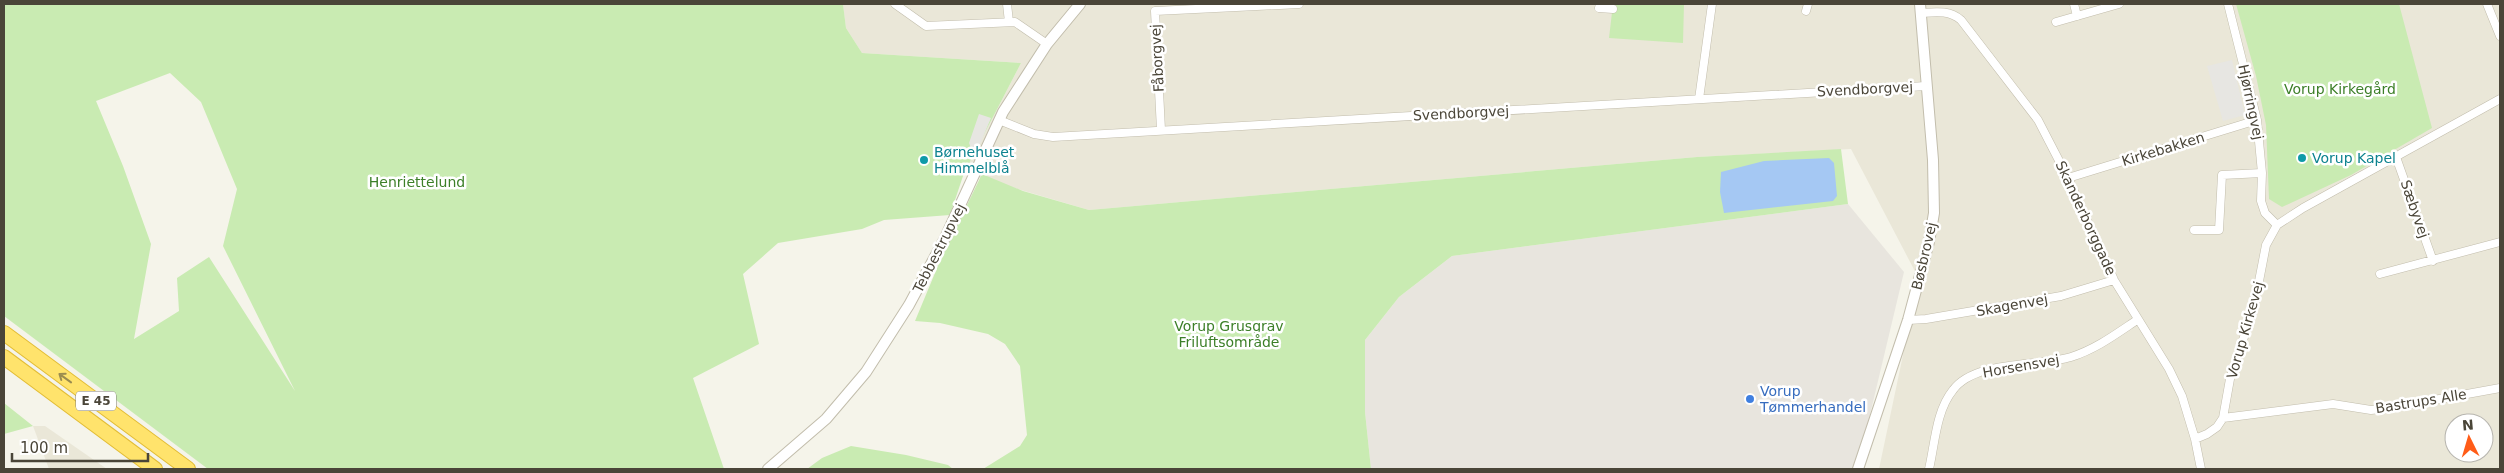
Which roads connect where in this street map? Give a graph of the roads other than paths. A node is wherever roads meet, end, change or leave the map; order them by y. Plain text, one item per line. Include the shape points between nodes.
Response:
1 (895, 4) edge
2 (1007, 4) edge
3 (1080, 4) edge
4 (1299, 4) edge
5 (1600, 4) edge
6 (1712, 4) edge
7 (2074, 4) edge
8 (2119, 4) edge
9 (2228, 4) edge
10 (2487, 4) edge
11 (907, 7) edge
12 (1920, 8) edge
13 (1613, 9) dead end
14 (2077, 16) junction
15 (1009, 22) junction
16 (2056, 22) dead end
17 (2500, 36) edge
18 (1047, 44) junction
19 (1926, 86) junction
20 (1699, 99) junction
21 (2500, 99) edge
22 (999, 120) junction
23 (2257, 120) junction
24 (1161, 130) junction
25 (2396, 157) junction
26 (2262, 173) junction
27 (2068, 178) junction
28 (2277, 225) junction
29 (2194, 230) dead end
30 (2500, 242) edge
31 (2433, 262) junction
32 (2380, 274) dead end
33 (2114, 280) junction
34 (1908, 320) junction
35 (2137, 320) junction
36 (4, 333) edge
37 (4, 357) edge
38 (2500, 388) edge
39 (2223, 418) junction
40 (2195, 438) junction
41 (155, 469) edge
42 (188, 469) edge
43 (768, 469) edge
44 (1858, 469) edge
45 (1929, 469) edge
46 (2201, 469) edge

1 - 11 street
2 - 15 street
3 - 18 street, Tebbestrupvej
4 - 24 street, Fåborgvej via 1155,11
5 - 13 street via 1599,8
6 - 20 street
7 - 14 street
8 - 14 street
9 - 23 street, Hjørringvej
10 - 17 street
11 - 15 street via 926,26
12 - 19 street, Bøsbrovej
12 - 27 street, Skanderborggade via 1951,13 1962,20 2038,120
14 - 16 street
15 - 18 street via 1016,22
18 - 22 street, Tebbestrupvej via 1020,82
19 - 20 street, Svendborgvej
19 - 34 street, Bøsbrovej via 1934,213
20 - 24 street, Svendborgvej
21 - 25 street
22 - 24 street, Svendborgvej via 1034,134 1053,137
22 - 43 street, Tebbestrupvej via 945,238 909,305 866,372 826,419
23 - 26 street, Hjørringvej
23 - 27 street, Kirkebakken
25 - 28 street
25 - 31 street, Sæbyvej
26 - 28 street, Hjørringvej via 2261,201 2265,212
26 - 29 street via 2222,175 2219,230
27 - 33 street, Skanderborggade
28 - 39 street, Vorup Kirkevej via 2266,246 2254,307 2230,379
30 - 31 street
31 - 32 street
33 - 34 street, Skagenvej via 2061,296
33 - 35 street, Skanderborggade
34 - 44 street, Bøsbrovej
35 - 40 street, Skanderborggade via 2169,369 2182,396
35 - 45 street, Horsensvej via 2094,348 2070,357 1971,375 1954,388 1942,406
42 -> 36 highway, E 45
37 - 41 highway, E 45
38 - 39 street, Bastrups Alle via 2371,410 2333,404
39 - 40 street via 2217,427
40 - 46 street, Skanderborggade

